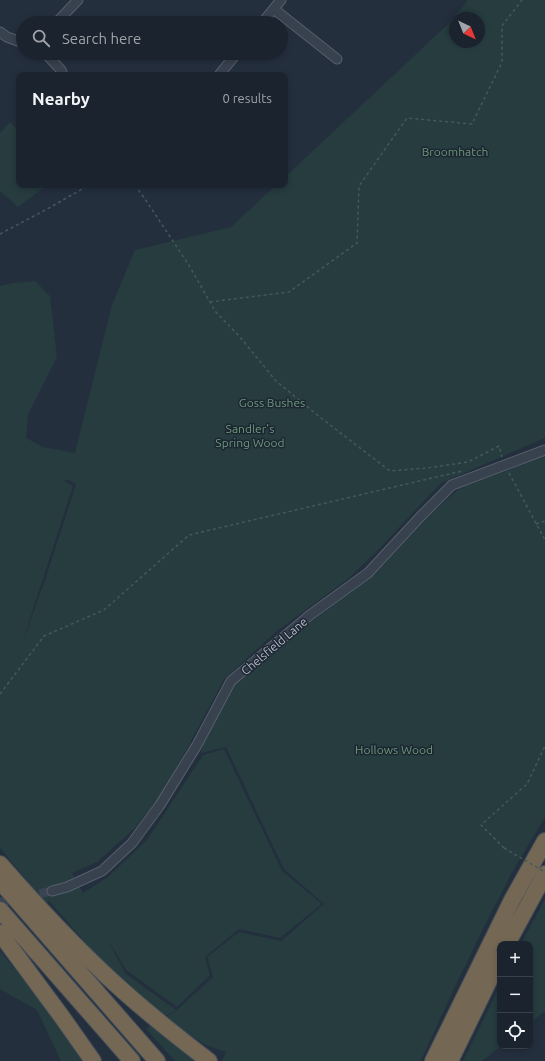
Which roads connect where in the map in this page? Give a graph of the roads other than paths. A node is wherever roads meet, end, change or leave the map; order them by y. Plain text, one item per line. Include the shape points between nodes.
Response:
1 (78, 0) edge
2 (281, 0) edge
3 (274, 9) junction
4 (63, 16) edge
5 (268, 16) edge
6 (283, 16) edge
7 (288, 20) edge
8 (0, 32) edge
9 (16, 40) edge
10 (337, 59) dead end
11 (52, 60) edge
12 (232, 60) edge
13 (62, 72) edge
14 (222, 72) edge
15 (545, 450) edge
16 (545, 841) edge
17 (0, 864) edge
18 (545, 873) edge
19 (0, 881) edge
20 (52, 891) tunnel mouth
21 (0, 910) edge
22 (0, 934) edge
23 (509, 941) edge
24 (497, 964) edge
25 (93, 1061) edge
26 (132, 1061) edge
27 (157, 1061) edge
28 (209, 1061) edge
29 (433, 1061) edge
30 (450, 1061) edge

1 - 4 street
2 - 3 street
3 - 5 street
3 - 6 street
7 - 10 street
8 - 9 street
11 - 13 street
12 - 14 street
15 - 20 street, Chelsfield Lane via 452,485 368,573 310,616 231,682 197,746 160,805 132,843 102,871
16 - 29 highway via 512,900
17 - 28 highway via 64,935 110,979
18 - 23 highway
19 - 27 highway
21 - 26 highway
22 - 25 highway
24 - 30 highway

